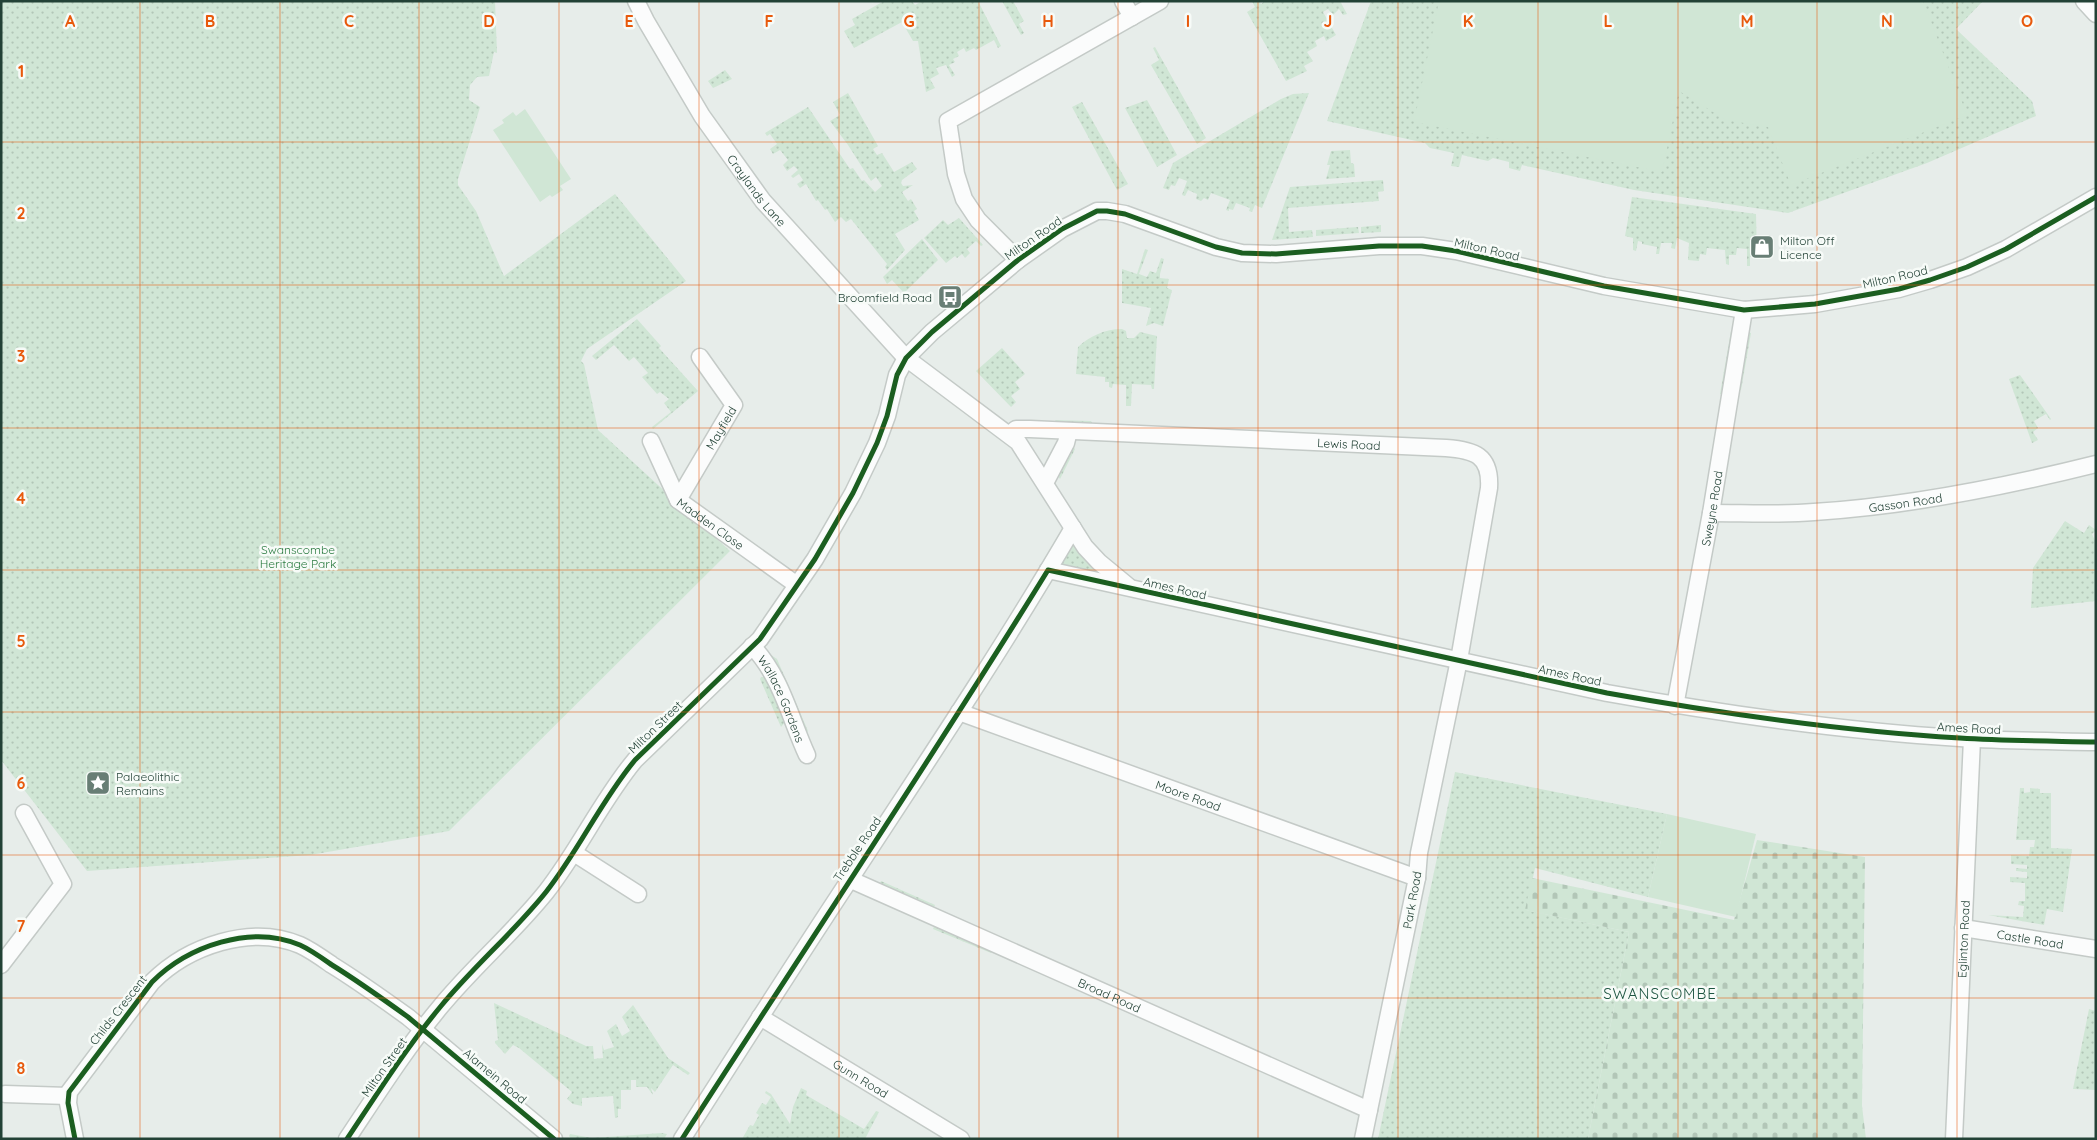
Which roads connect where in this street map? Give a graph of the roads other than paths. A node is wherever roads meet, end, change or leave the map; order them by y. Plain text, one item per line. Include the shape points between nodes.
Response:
1 (636, 1) edge
2 (1123, 1) edge
3 (1160, 1) edge
4 (2084, 1) edge
5 (2096, 14) edge
6 (1132, 17) junction
7 (2096, 196) edge
8 (1018, 260) junction
9 (1744, 310) junction
10 (700, 357) dead end
11 (906, 358) junction
12 (1069, 431) junction
13 (1010, 434) junction
14 (651, 441) dead end
15 (2096, 464) edge
16 (1045, 483) junction
17 (678, 500) junction
18 (1711, 513) junction
19 (1073, 528) junction
20 (1048, 570) junction
21 (796, 585) junction
22 (1129, 588) junction
23 (752, 646) junction
24 (1459, 660) junction
25 (1675, 706) junction
26 (958, 712) junction
27 (1972, 739) junction
28 (2096, 742) edge
29 (807, 755) dead end
30 (24, 813) dead end
31 (574, 853) junction
32 (1417, 878) junction
33 (850, 879) junction
34 (638, 894) dead end
35 (1963, 928) junction
36 (2096, 949) edge
37 (1, 965) edge
38 (760, 1017) junction
39 (423, 1029) junction
40 (5, 1094) dead end
41 (68, 1096) junction
42 (1369, 1110) junction
43 (952, 1136) edge
44 (75, 1139) edge
45 (347, 1139) edge
46 (554, 1139) edge
47 (682, 1139) edge
48 (1363, 1139) edge
49 (1954, 1139) edge

1 - 11 street, Craylands Lane via 702,116 763,201
2 - 6 street
3 - 6 street
4 - 5 street
6 - 8 street via 948,121 956,174 964,199 978,220
7 - 9 street, Milton Road via 2006,249 1930,280 1815,304
8 - 9 street, Milton Road via 1081,218 1096,211 1107,211 1242,253 1422,246 1604,286
8 - 11 street, Milton Road
9 - 18 street, Sweyne Road
10 - 17 street, Mayfield via 734,404
11 - 13 street, Ames Road
11 - 21 street, Milton Street via 897,375 887,416 870,460 821,549
12 - 13 street, Lewis Road via 1018,429
12 - 16 street
12 - 24 street, Lewis Road via 1446,448 1476,454 1486,465 1489,488
13 - 16 street, Ames Road via 1021,445
14 - 17 street, Madden Close
15 - 18 street, Gasson Road via 1975,491 1872,508 1812,513
16 - 19 street, Ames Road
17 - 21 street, Madden Close
18 - 25 street, Sweyne Road
19 - 20 street, Trebble Road
19 - 22 street, Ames Road via 1094,557
20 - 22 street, Ames Road
20 - 26 street, Trebble Road
21 - 23 street, Milton Street via 776,618
22 - 24 street, Ames Road
23 - 29 street, Wallace Gardens via 776,678
23 - 31 street, Milton Street via 635,760
24 - 25 street, Ames Road
24 - 32 street, Park Road via 1419,853
25 - 27 street, Ames Road via 1844,728
26 - 32 street, Moore Road
26 - 33 street, Trebble Road
27 - 28 street, Ames Road
27 - 35 street, Eglinton Road
30 - 37 street via 63,884
31 - 34 street
31 - 39 street, Milton Street via 534,906 487,954
32 - 42 street, Park Road
33 - 38 street, Trebble Road
33 - 42 street, Broad Road
35 - 36 street, Castle Road
35 - 49 street, Eglinton Road
38 - 43 street, Gunn Road
38 - 47 street, Trebble Road
39 - 41 street, Childs Crescent via 299,945 270,938 227,942 198,950 158,975
39 - 45 street, Milton Street
39 - 46 street, Alamein Road
40 - 41 street
41 - 44 street
42 - 48 street, Park Road

